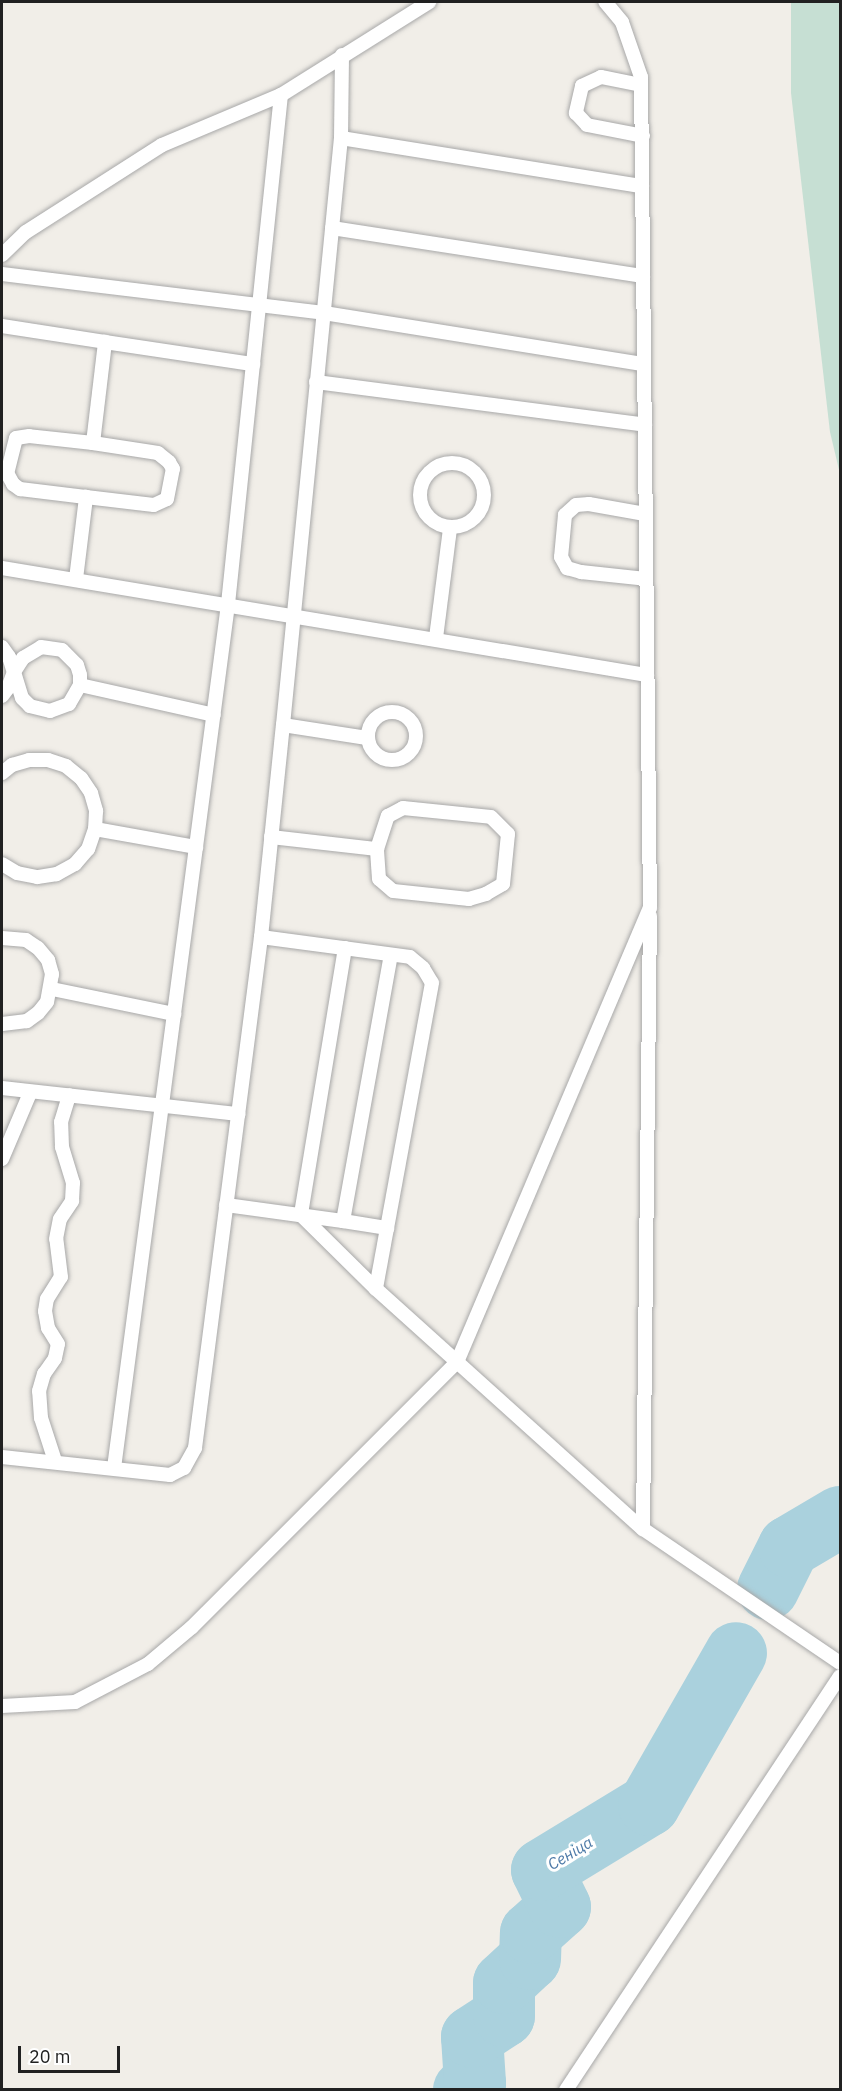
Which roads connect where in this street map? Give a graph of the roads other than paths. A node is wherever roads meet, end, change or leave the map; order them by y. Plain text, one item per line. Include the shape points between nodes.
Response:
1 (429, 2) edge
2 (605, 2) edge
3 (342, 55) junction
4 (640, 85) junction
5 (281, 94) junction
6 (643, 136) junction
7 (341, 138) junction
8 (642, 186) junction
9 (332, 228) junction
10 (2, 255) edge
11 (2, 274) edge
12 (643, 276) junction
13 (260, 307) junction
14 (324, 313) junction
15 (2, 326) edge
16 (105, 342) junction
17 (253, 364) junction
18 (644, 364) junction
19 (316, 382) junction
20 (645, 425) junction
21 (93, 443) junction
22 (86, 497) junction
23 (645, 514) junction
24 (450, 528) junction
25 (2, 568) edge
26 (76, 579) junction
27 (646, 579) junction
28 (228, 604) junction
29 (293, 614) junction
30 (436, 638) junction
31 (2, 647) edge
32 (14, 672) junction
33 (647, 675) junction
34 (80, 685) junction
35 (2, 696) edge
36 (214, 715) junction
37 (283, 725) junction
38 (367, 738) dead end
39 (2, 773) edge
40 (96, 830) junction
41 (271, 837) junction
42 (196, 847) junction
43 (377, 849) junction
44 (2, 864) edge
45 (650, 908) junction
46 (261, 937) junction
47 (2, 938) edge
48 (345, 948) junction
49 (391, 955) junction
50 (52, 988) junction
51 (174, 1014) junction
52 (2, 1024) edge
53 (2, 1088) edge
54 (30, 1093) junction
55 (69, 1095) junction
56 (162, 1106) junction
57 (239, 1114) junction
58 (2, 1159) edge
59 (226, 1205) junction
60 (301, 1215) junction
61 (343, 1221) junction
62 (387, 1228) junction
63 (376, 1289) junction
64 (457, 1362) junction
65 (2, 1457) edge
66 (55, 1461) junction
67 (114, 1468) junction
68 (643, 1529) junction
69 (840, 1663) edge
70 (840, 1676) edge
71 (2, 1706) edge
72 (566, 2090) edge

1 - 3 lane
2 - 4 lane via 622,22 641,77
3 - 5 lane
3 - 7 lane
4 - 6 lane
4 - 6 lane via 601,76 582,86 576,113 587,125
5 - 10 lane via 162,145 26,232
5 - 13 lane
6 - 8 lane
7 - 8 lane
7 - 9 lane
8 - 12 lane
9 - 12 lane
9 - 14 lane
11 - 13 lane
12 - 18 lane
13 - 14 lane
13 - 17 lane
14 - 18 lane
14 - 19 lane
15 - 16 lane
16 - 17 lane
16 - 21 lane
17 - 28 lane
18 - 20 lane
19 - 20 lane
19 - 29 lane
20 - 23 lane
21 - 22 lane via 158,453 170,462 173,470 166,499 154,505
21 - 22 lane via 16,438 7,473 20,489
22 - 26 lane
23 - 27 lane
23 - 27 lane via 576,505 565,516 561,556 567,568 581,572
24 - 24 lane via 471,522 483,504 482,483 476,474 458,464 438,467 429,473 420,492 431,520
24 - 30 lane
25 - 26 lane
26 - 28 lane
27 - 33 lane
28 - 29 lane
28 - 36 lane
29 - 30 lane
29 - 37 lane
30 - 33 lane
31 - 32 lane
32 - 34 lane via 32,651 52,647 62,650 77,665
32 - 34 lane via 22,698 39,710 50,711 69,704
32 - 35 lane
33 - 45 lane
34 - 36 lane
36 - 42 lane
37 - 38 lane
37 - 41 lane
39 - 40 lane via 29,760 48,760 66,766 91,793
40 - 42 lane
40 - 44 lane via 88,849 57,874 37,877 17,873
41 - 43 lane
41 - 46 lane
42 - 51 lane
43 - 43 lane via 388,816 403,808 491,817 508,834 503,884 469,899 393,891 379,879
45 - 64 lane
45 - 68 lane
46 - 48 lane
46 - 57 lane
47 - 50 lane via 26,940 38,948 48,960
48 - 49 lane
48 - 60 lane
49 - 61 lane
49 - 62 lane via 410,957 432,983
50 - 51 lane
50 - 52 lane via 47,1002 33,1017
51 - 56 lane
53 - 54 lane
54 - 55 lane
54 - 58 lane
55 - 56 lane
55 - 66 lane via 61,1122 62,1146 73,1183 72,1201 60,1220 56,1239 61,1277 46,1299 45,1311 48,1328 58,1344 39,1391 41,1418
56 - 57 lane
56 - 67 lane
57 - 59 lane
59 - 60 lane
59 - 67 lane via 195,1448 184,1468 170,1475
60 - 61 lane
60 - 63 lane
61 - 62 lane
62 - 63 lane
63 - 64 lane
64 - 68 lane
64 - 71 lane via 192,1627 148,1664 75,1701
65 - 66 lane
66 - 67 lane
68 - 69 lane
70 - 72 lane

